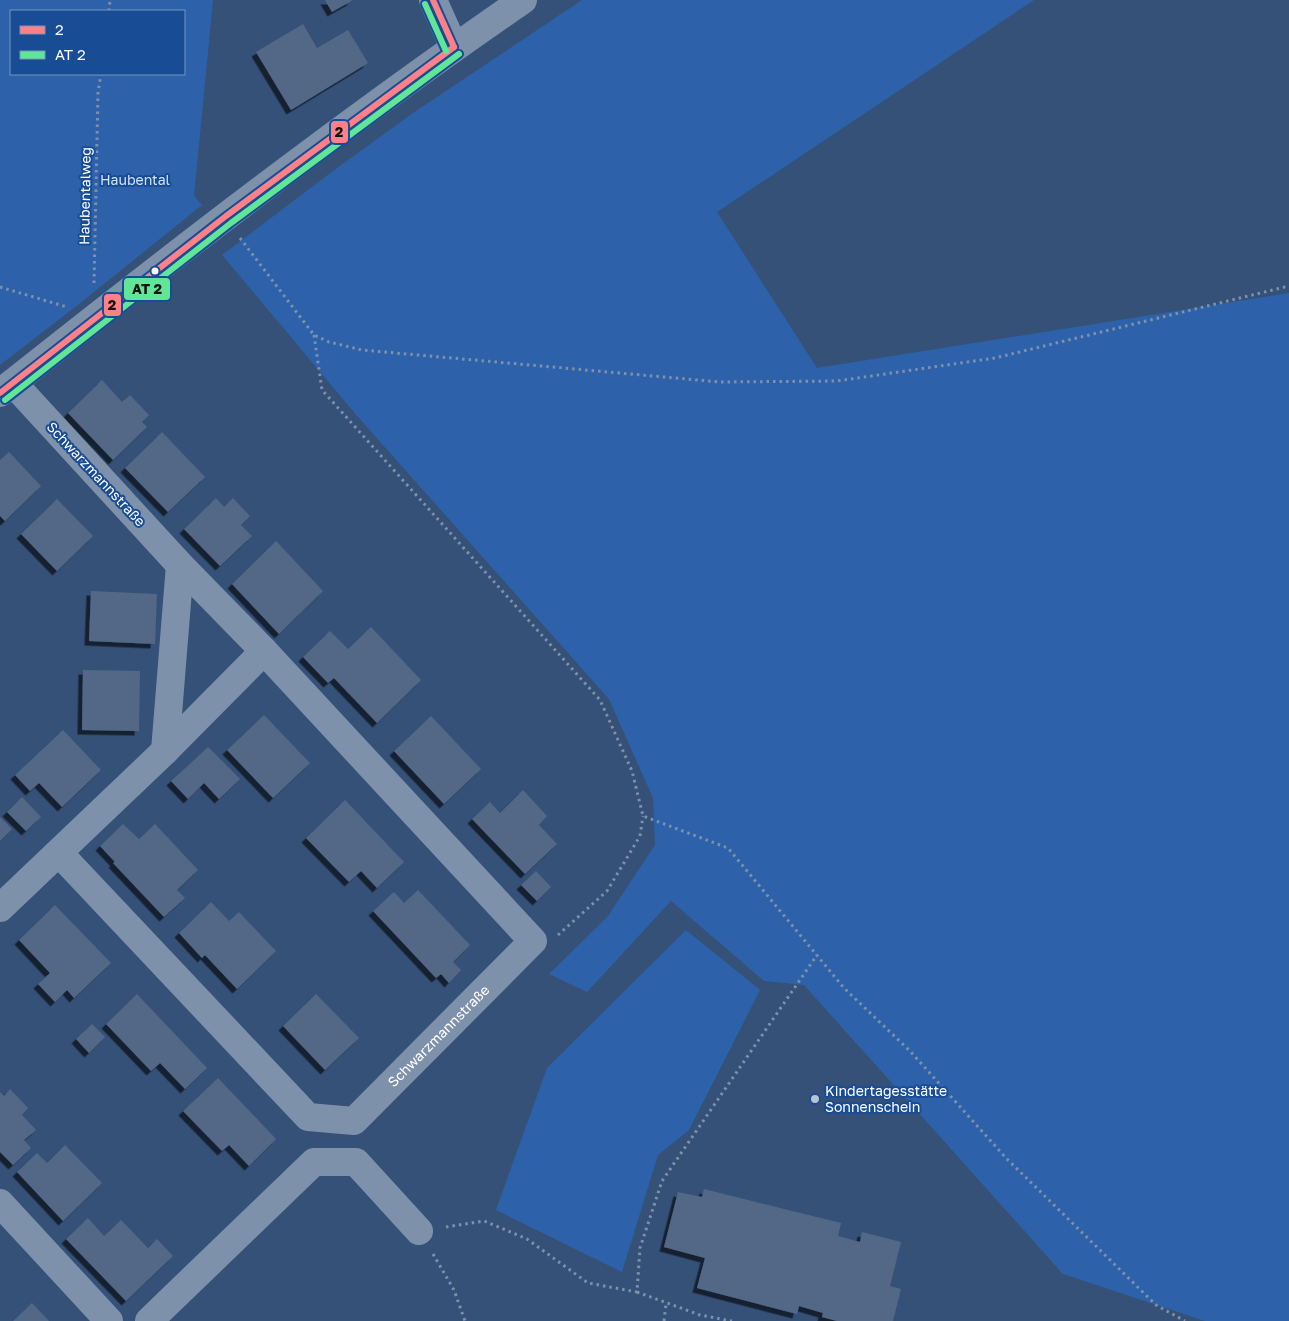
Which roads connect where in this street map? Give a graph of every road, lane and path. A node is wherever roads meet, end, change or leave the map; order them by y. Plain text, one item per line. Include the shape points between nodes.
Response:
1 (433, 0) edge
2 (523, 0) edge
3 (454, 47) junction
4 (100, 75) edge
5 (226, 216) junction
6 (1289, 286) edge
7 (0, 287) edge
8 (91, 321) junction
9 (314, 335) junction
10 (6, 388) edge
11 (180, 565) junction
12 (264, 651) junction
13 (165, 750) junction
14 (643, 816) junction
15 (59, 854) junction
16 (0, 908) edge
17 (532, 941) junction
18 (817, 955) junction
19 (0, 1203) edge
20 (419, 1231) junction
21 (637, 1292) junction
22 (666, 1304) junction
23 (109, 1321) edge
24 (149, 1321) edge
25 (465, 1321) edge
26 (664, 1321) edge
27 (732, 1321) edge
28 (1185, 1321) edge

1 - 3 street
2 - 3 street
3 - 5 street
4 - 8 path, Haubentalweg
5 - 8 street
5 - 9 path
6 - 9 path via 994,358 837,382 720,382 381,352 329,342
7 - 8 path via 67,307
8 - 10 street
9 - 14 path via 322,390 600,700 632,771
10 - 11 street, Schwarzmannstraße
11 - 12 street, Schwarzmannstraße
11 - 13 street
12 - 13 street
12 - 17 street, Schwarzmannstraße
13 - 15 street
14 - 17 path via 640,836 607,891 547,946
14 - 18 path via 728,848
15 - 16 street
15 - 17 street, Schwarzmannstraße via 308,1117 354,1121
18 - 21 path via 662,1181 640,1248
18 - 28 path via 844,988 910,1051 1006,1158 1156,1305
19 - 23 street
20 - 21 path via 484,1221 527,1240 588,1283
20 - 24 street via 356,1162 314,1162
20 - 25 path via 454,1290
21 - 22 path
22 - 26 path
22 - 27 path

